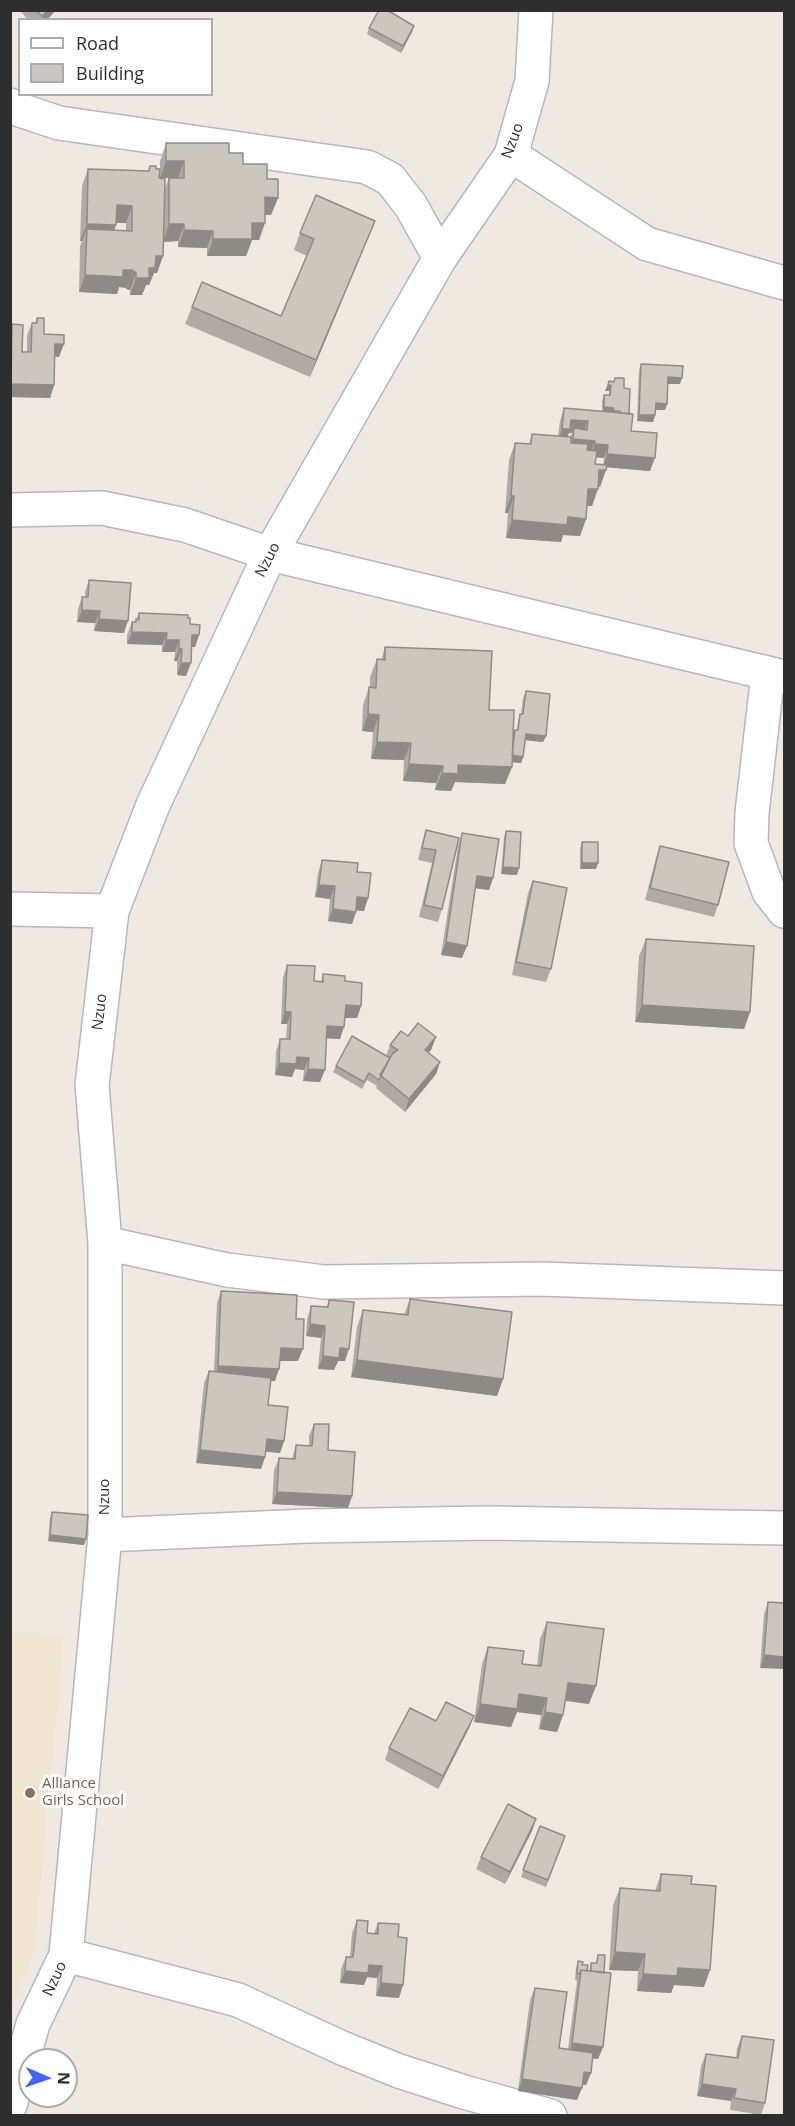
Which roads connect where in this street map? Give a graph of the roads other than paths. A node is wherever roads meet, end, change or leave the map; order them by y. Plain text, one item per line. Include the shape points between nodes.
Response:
1 (536, 10) edge
2 (10, 105) edge
3 (511, 155) junction
4 (440, 258) junction
5 (784, 283) edge
6 (10, 510) edge
7 (270, 554) junction
8 (776, 675) edge
9 (10, 909) edge
10 (784, 911) edge
11 (112, 912) junction
12 (105, 1243) junction
13 (784, 1288) edge
14 (784, 1528) edge
15 (105, 1535) junction
16 (66, 1955) junction
17 (22, 2019) edge
18 (10, 2105) edge
19 (550, 2115) edge

1 - 3 street, Nzuo via 532,81
2 - 4 street via 59,123 367,166 390,179 411,206
3 - 4 street, Nzuo
3 - 5 street via 647,244
4 - 7 street, Nzuo
6 - 7 street via 102,508 185,525
7 - 8 street
7 - 11 street, Nzuo via 153,805
8 - 10 street via 752,813 751,843 768,892
9 - 11 street
11 - 12 street, Nzuo via 92,1084
12 - 13 street via 227,1270 324,1282 542,1280
12 - 15 street, Nzuo
14 - 15 street via 489,1523
15 - 16 street, Nzuo
16 - 17 street, Nzuo
16 - 19 street via 238,2000 399,2071
17 - 18 street, Nzuo

